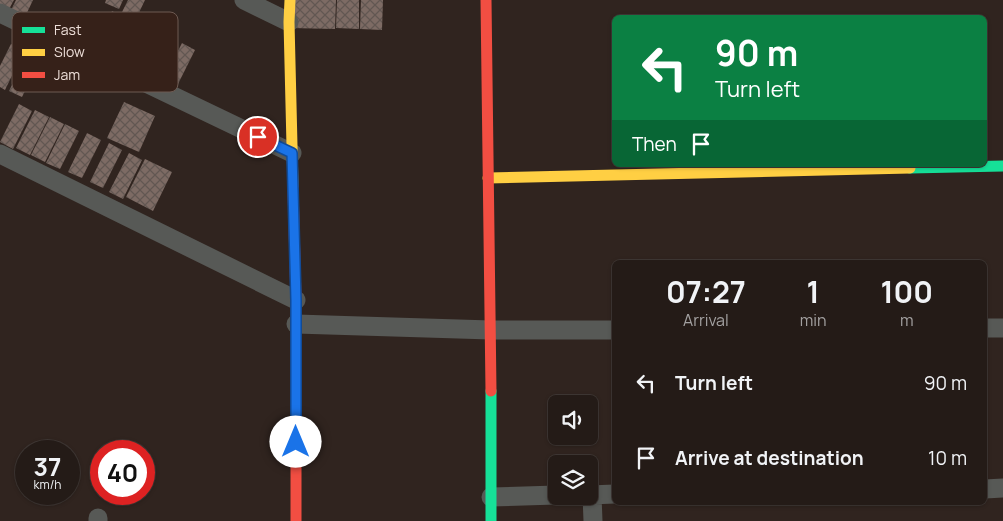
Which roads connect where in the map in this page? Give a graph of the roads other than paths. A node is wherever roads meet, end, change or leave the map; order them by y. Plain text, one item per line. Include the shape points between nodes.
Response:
1 (244, 0) edge
2 (290, 0) edge
3 (486, 0) edge
4 (0, 13) edge
5 (12, 19) edge
6 (289, 22) junction
7 (165, 92) edge
8 (292, 153) junction
9 (0, 154) edge
10 (987, 166) edge
11 (1003, 166) edge
12 (960, 167) edge
13 (488, 178) junction
14 (296, 300) junction
15 (296, 324) junction
16 (987, 328) edge
17 (1003, 328) edge
18 (491, 330) junction
19 (612, 330) edge
20 (987, 488) edge
21 (1003, 488) edge
22 (612, 494) edge
23 (548, 495) edge
24 (598, 495) edge
25 (491, 496) junction
26 (591, 505) edge
27 (296, 521) edge
28 (491, 521) edge
29 (593, 521) edge

1 - 6 street
2 - 6 street
3 - 13 street
4 - 5 street
6 - 8 street
7 - 8 street
8 - 14 street
9 - 14 street
10 - 11 street
12 - 13 street
13 - 18 street
14 - 15 street
15 - 18 street
15 - 27 street
16 - 17 street
18 - 19 street
18 - 25 street
20 - 21 street
22 - 24 street
23 - 25 street
25 - 28 street
26 - 29 street

